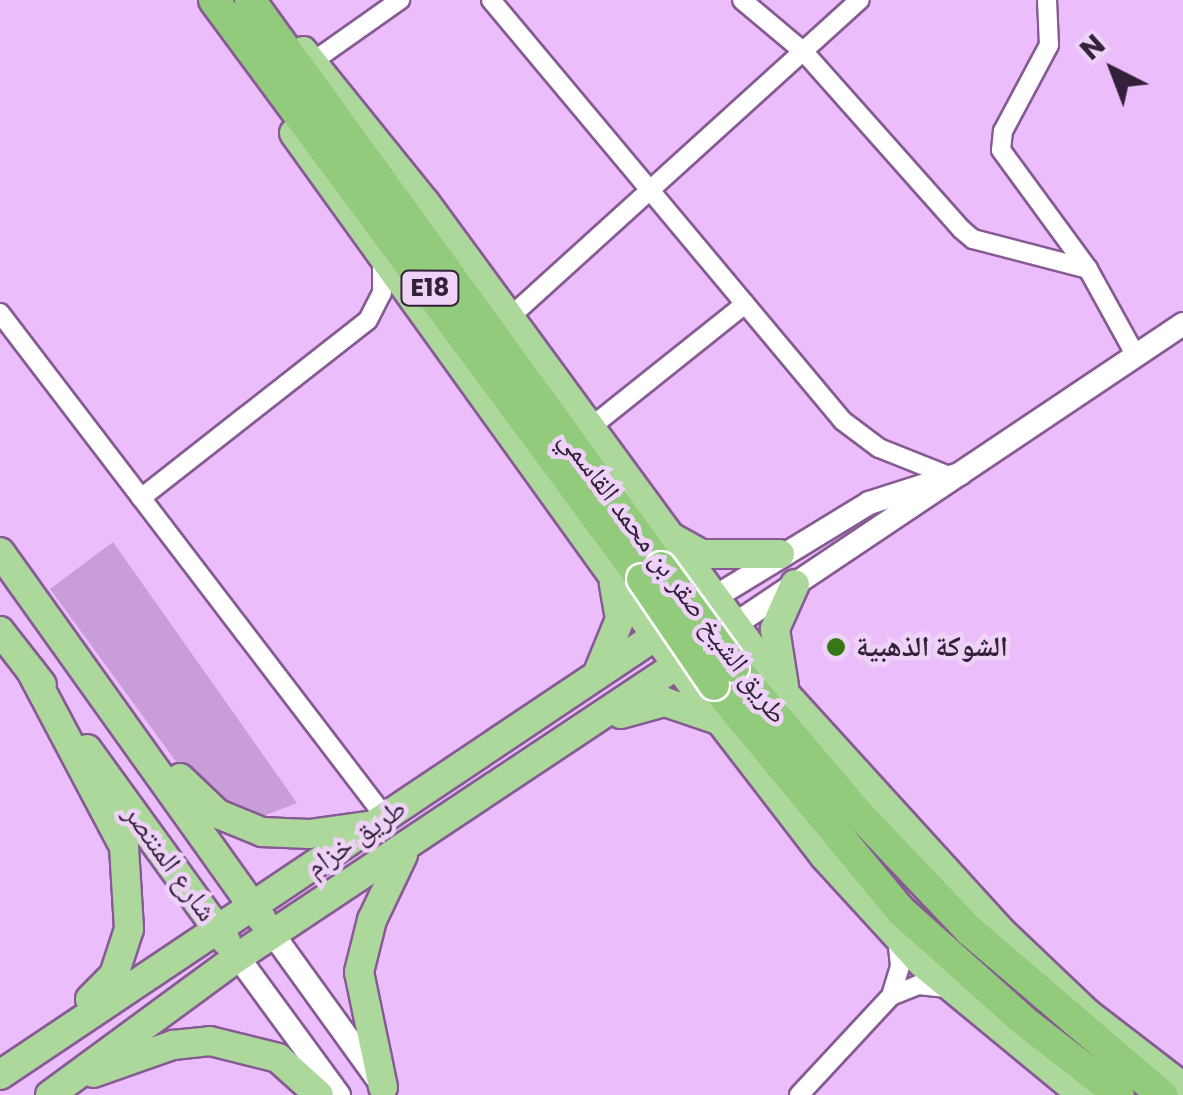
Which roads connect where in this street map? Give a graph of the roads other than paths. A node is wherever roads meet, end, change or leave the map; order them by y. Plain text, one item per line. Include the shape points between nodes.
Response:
1 (211, 0) edge
2 (250, 0) edge
3 (260, 0) edge
4 (400, 0) edge
5 (491, 0) edge
6 (742, 0) edge
7 (860, 0) edge
8 (1048, 0) edge
9 (804, 52) junction
10 (312, 62) junction
11 (655, 190) junction
12 (379, 249) junction
13 (1088, 269) junction
14 (745, 304) junction
15 (0, 313) edge
16 (510, 317) junction
17 (1183, 324) edge
18 (1136, 356) junction
19 (592, 427) junction
20 (955, 474) junction
21 (140, 498) junction
22 (667, 533) junction
23 (0, 552) edge
24 (780, 554) junction
25 (608, 568) junction
26 (651, 573) junction
27 (795, 584) junction
28 (712, 599) junction
29 (732, 627) junction
30 (0, 631) edge
31 (656, 635) junction
32 (677, 665) junction
33 (32, 671) junction
34 (724, 676) junction
35 (583, 686) junction
36 (788, 697) junction
37 (720, 721) junction
38 (591, 724) junction
39 (144, 745) junction
40 (380, 821) junction
41 (406, 851) junction
42 (253, 906) junction
43 (216, 927) junction
44 (275, 937) junction
45 (897, 938) junction
46 (238, 957) junction
47 (952, 989) junction
48 (890, 996) junction
49 (52, 1037) junction
50 (0, 1075) edge
51 (1183, 1087) edge
52 (59, 1088) edge
53 (386, 1091) edge
54 (319, 1095) edge
55 (339, 1095) edge
56 (799, 1095) edge
57 (1082, 1095) edge
58 (1119, 1095) edge
59 (1162, 1095) edge

1 - 12 main road via 255,80
1 - 26 highway, طريق الشيخ صقر بن محمد القاسمي / E18
2 - 26 highway, طريق الشيخ صقر بن محمد القاسمي / E18
3 - 10 main road
4 - 10 street
5 - 11 street
6 - 9 street
7 - 9 street
8 - 13 street via 1049,45 1003,131 1001,150
9 - 11 street
9 - 13 street via 973,239
10 - 16 main road
11 - 14 street
11 - 16 street
12 - 21 street via 384,278 368,320
12 - 25 main road
13 - 18 street
14 - 19 street
14 - 20 street via 854,432
15 - 21 street
16 - 19 main road
17 - 18 street
18 - 20 street
19 - 22 main road
20 - 24 street via 869,502
20 - 27 street
21 - 40 street
22 - 24 main road via 702,554
22 - 28 main road
23 - 39 main road
24 - 28 street
25 - 31 main road
25 - 35 main road via 618,593 617,635 602,668
26 - 34 highway, طريق الشيخ صقر بن محمد القاسمي / E18, bridge
27 - 29 street
27 - 36 main road via 775,629
28 - 29 main road
28 - 31 main road, طريق خزام
29 - 32 main road, طريق خزام
29 - 36 main road
30 - 33 main road, شارع المنتصر
31 - 32 main road
31 - 35 main road, طريق خزام
32 - 37 main road
32 - 38 main road, طريق خزام
33 - 43 main road, شارع المنتصر
33 - 49 main road via 124,847 132,898 114,975
34 - 58 highway, طريق الشيخ صقر بن محمد القاسمي / E18 via 901,910 1024,1021
34 - 59 highway, طريق الشيخ صقر بن محمد القاسمي / E18 via 970,931
35 - 40 main road, طريق خزام
36 - 51 main road via 1004,934 1087,1013
37 - 38 main road via 665,702
37 - 45 main road
38 - 41 main road, طريق خزام
39 - 40 main road via 218,814 262,832 308,834
39 - 42 main road, شارع المنتصر
40 - 42 main road, طريق خزام
41 - 44 main road, طريق خزام
41 - 53 main road via 372,920 360,972
42 - 43 main road, طريق خزام
42 - 44 main road, شارع المنتصر
43 - 46 main road, شارع المنتصر
43 - 49 main road, طريق خزام
44 - 46 main road, طريق خزام
44 - 53 street, شارع المنتصر
45 - 47 main road
45 - 48 street via 900,966
46 - 52 main road, طريق خزام
46 - 55 street, شارع المنتصر
47 - 48 street via 918,985
47 - 57 main road
48 - 56 street
49 - 50 main road, طريق خزام
52 - 54 main road via 174,1045 210,1041 278,1058

